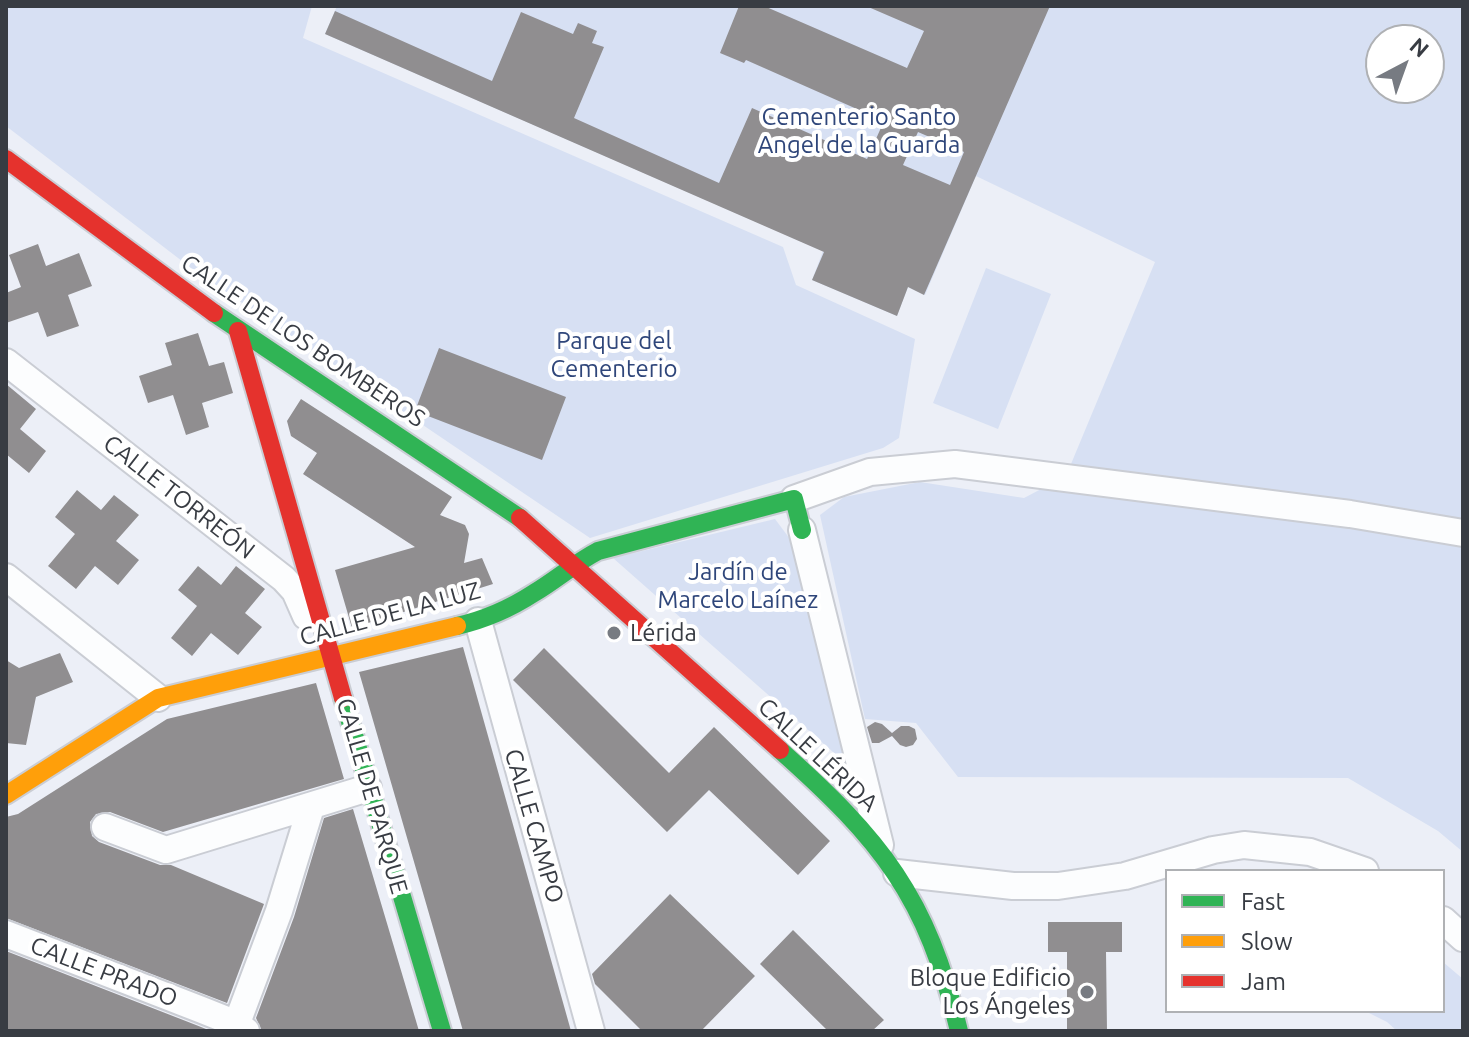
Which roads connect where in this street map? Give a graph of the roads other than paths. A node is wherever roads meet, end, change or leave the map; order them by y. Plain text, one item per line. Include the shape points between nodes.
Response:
1 (6, 159) edge
2 (238, 331) junction
3 (6, 362) edge
4 (794, 499) junction
5 (802, 530) joint
6 (1463, 533) edge
7 (304, 560) junction
8 (573, 564) junction
9 (6, 577) edge
10 (284, 579) junction
11 (478, 621) junction
12 (326, 656) junction
13 (158, 698) junction
14 (368, 788) junction
15 (6, 795) edge
16 (311, 807) junction
17 (105, 827) dead end
18 (882, 851) junction
19 (1359, 869) edge
20 (897, 873) junction
21 (1445, 922) edge
22 (6, 934) edge
23 (1463, 938) edge
24 (239, 1029) edge
25 (442, 1031) edge
26 (591, 1031) edge
27 (959, 1031) edge

1 - 2 street, CALLE DE LOS BOMBEROS
2 - 7 street, CALLE DE PARQUE
2 - 8 street, CALLE DE LOS BOMBEROS via 510,509
3 - 10 street, CALLE TORREÓN
4 - 5 street
4 - 6 street via 870,472 955,464 1310,508
4 - 8 street, CALLE DE LA LUZ via 598,551
5 - 18 street
7 - 10 street
7 - 12 street, CALLE DE PARQUE
8 - 11 street, CALLE DE LA LUZ via 533,594
8 - 18 street, CALLE LÉRIDA via 820,786
9 - 13 street
10 - 12 street, CALLE TORREÓN via 301,600
11 - 12 street, CALLE DE LA LUZ
11 - 26 street, CALLE CAMPO
12 - 13 street, CALLE DE LA LUZ
12 - 14 street, CALLE DE PARQUE
13 - 15 street, CALLE DE LA LUZ
14 - 16 street
14 - 25 street, CALLE DE PARQUE
16 - 17 street via 166,850
16 - 24 street
18 - 20 street, CALLE LÉRIDA
19 - 20 street via 1310,852 1244,845 1125,876 1058,886
20 - 27 street, CALLE LÉRIDA via 937,949
21 - 23 street
22 - 24 street, CALLE PRADO

